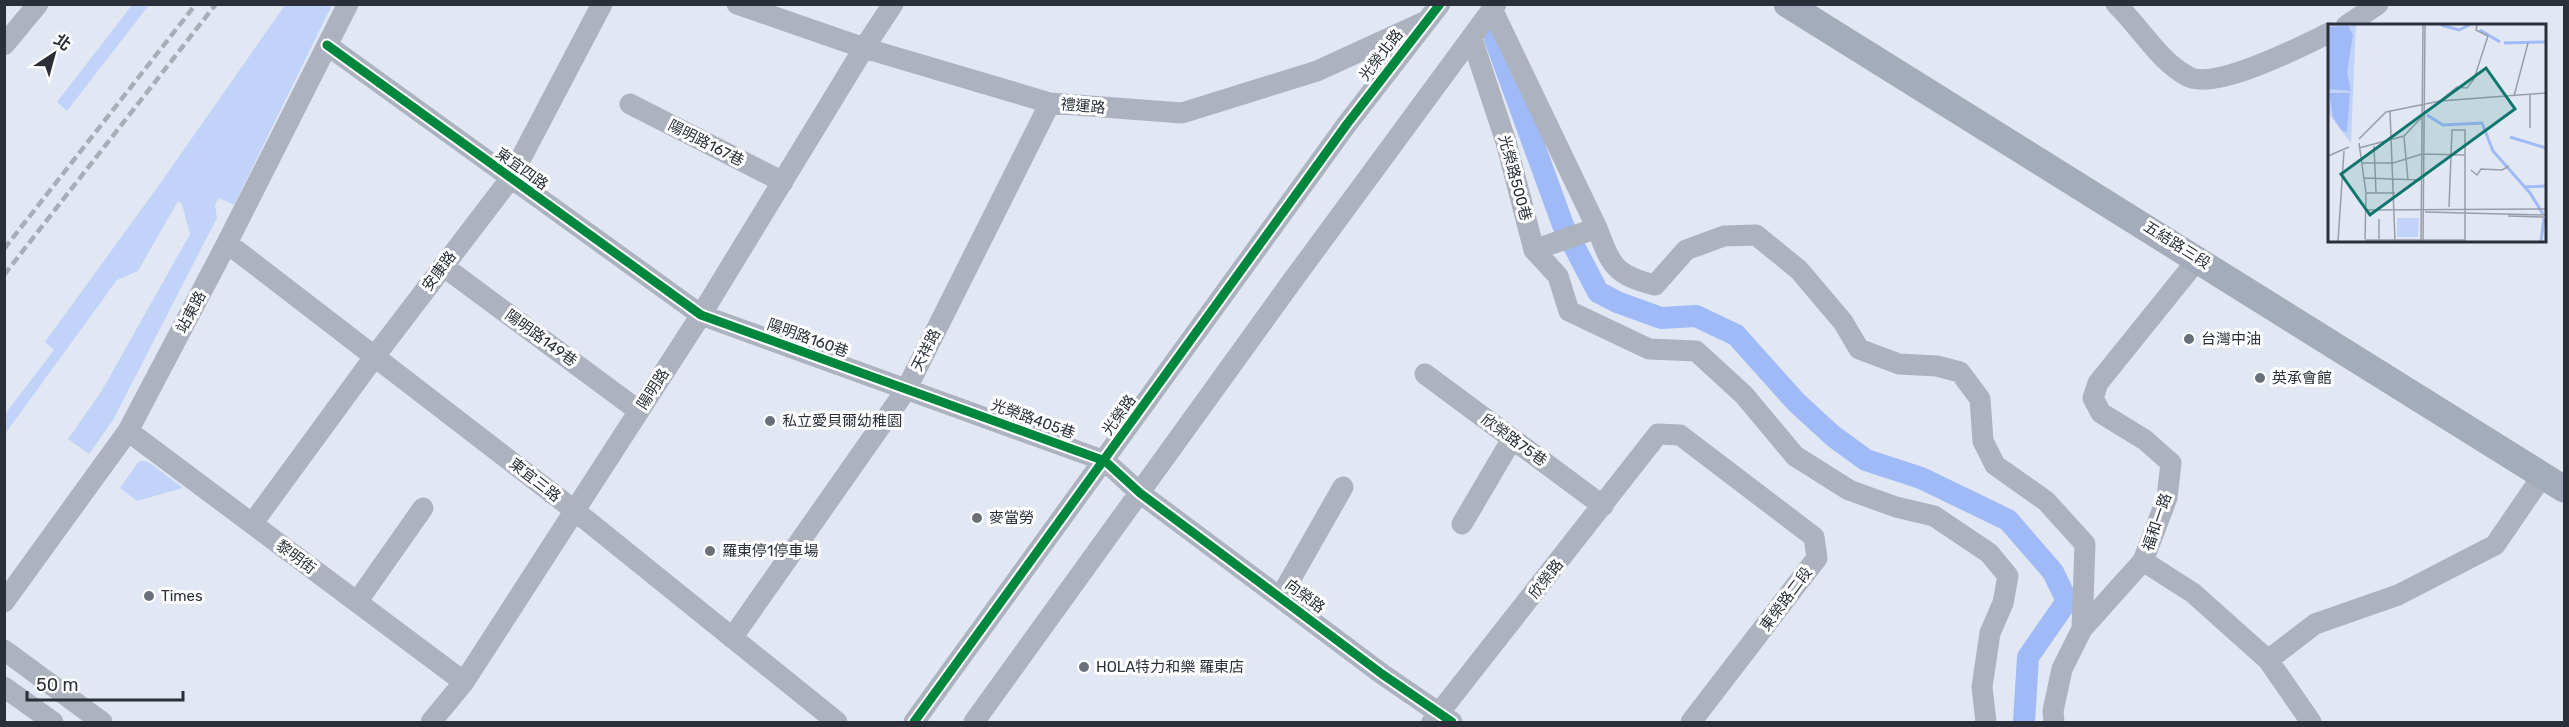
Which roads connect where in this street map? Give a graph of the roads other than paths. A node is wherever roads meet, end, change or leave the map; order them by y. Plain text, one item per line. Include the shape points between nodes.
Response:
1 (38, 4) edge
2 (348, 4) edge
3 (602, 4) edge
4 (737, 4) edge
5 (893, 4) edge
6 (1787, 4) edge
7 (2116, 4) edge
8 (2378, 4) edge
9 (1494, 7) edge
10 (1434, 13) edge
11 (2349, 24) edge
12 (2328, 33) edge
13 (1472, 39) junction
14 (4, 45) edge
15 (327, 45) junction
16 (864, 48) junction
17 (630, 104) dead end
18 (1050, 104) junction
19 (1347, 124) joint
20 (510, 179) junction
21 (783, 182) junction
22 (1597, 228) junction
23 (227, 243) junction
24 (1534, 250) junction
25 (2198, 259) junction
26 (443, 266) junction
27 (700, 315) junction
28 (375, 356) junction
29 (1425, 374) dead end
30 (906, 390) junction
31 (639, 411) junction
32 (128, 431) junction
33 (1658, 434) joint
34 (1512, 439) junction
35 (1105, 461) junction
36 (2554, 482) edge
37 (1343, 487) dead end
38 (1140, 494) junction
39 (1603, 506) junction
40 (423, 508) dead end
41 (574, 510) junction
42 (252, 524) junction
43 (1462, 525) dead end
44 (2143, 561) junction
45 (1281, 596) junction
46 (4, 602) edge
47 (357, 602) junction
48 (2082, 629) junction
49 (732, 638) junction
50 (4, 650) edge
51 (2268, 660) junction
52 (464, 682) junction
53 (4, 687) edge
54 (1441, 719) edge
55 (53, 723) edge
56 (102, 723) edge
57 (431, 723) edge
58 (837, 723) edge
59 (914, 723) edge
60 (974, 723) edge
61 (1691, 723) edge
62 (1986, 723) edge
63 (2054, 723) edge
64 (2311, 723) edge

1 - 14 street
2 - 15 street, 站東路
3 - 20 street, 安康路
4 - 16 street, 禮運路
5 - 16 street, 陽明路
6 - 25 main road, 五結路三段
7 - 12 street via 2166,59 2189,78 2241,73
8 - 11 street
9 - 13 street
9 - 22 street
10 - 18 street, 禮運路 via 1317,71 1182,113
10 - 19 street, 光榮北路
13 - 24 street, 光榮路500巷 via 1506,141
13 - 38 street
15 - 20 street, 東宜四路
15 - 23 street, 站東路
16 - 18 street, 禮運路
16 - 21 street, 陽明路
17 - 21 street, 陽明路167巷
18 - 30 street, 天祥路
19 - 35 street, 光榮路
20 - 26 street, 安康路
20 - 27 street, 東宜四路
21 - 27 street, 陽明路
22 - 24 street
22 - 48 street via 1610,262 1635,280 1655,285 1686,250 1724,237 1756,235 1799,270 1843,322 1859,349 1899,364 1960,372 1980,399 1983,441 1995,465 2046,501 2085,544
23 - 28 street, 東宜三路
23 - 32 street, 站東路
24 - 62 street, 光榮路500巷 via 1558,276 1569,311 1648,350 1696,351 1744,395 1796,456 1849,490 1934,516 1989,553 2008,576 2003,603 1989,633 1982,687
25 - 36 main road, 五結路三段
25 - 44 street, 福和一路 via 2098,383 2093,398 2101,413 2145,440 2171,463 2168,498
26 - 28 street, 安康路
26 - 31 street, 陽明路149巷
27 - 30 street, 陽明路160巷
27 - 31 street, 陽明路
28 - 41 street, 東宜三路
28 - 42 street, 安康路
29 - 34 street, 欣榮路75巷
30 - 35 street, 光榮路405巷
30 - 49 street, 天祥路
31 - 41 street, 陽明路
32 - 42 street, 黎明街
32 - 46 street, 站東路
33 - 39 street, 欣榮路
33 - 61 street, 東榮路二段 via 1680,435 1814,537 1817,558
34 - 39 street, 欣榮路75巷
34 - 43 street
35 - 38 street, 光榮路405巷
35 - 59 street, 光榮路
36 - 51 street via 2495,544 2398,595 2315,624
37 - 45 street
38 - 45 street, 向榮路
38 - 60 street
39 - 54 street, 欣榮路
40 - 47 street
41 - 49 street, 東宜三路
41 - 52 street, 陽明路
42 - 47 street, 黎明街
44 - 48 street, 福和一路
44 - 51 street via 2193,593
45 - 54 street, 向榮路
47 - 52 street, 黎明街
48 - 63 street, 福和一路 via 2062,669
49 - 58 street, 東宜三路
50 - 56 street
51 - 64 street
52 - 57 street, 陽明路
53 - 55 street

